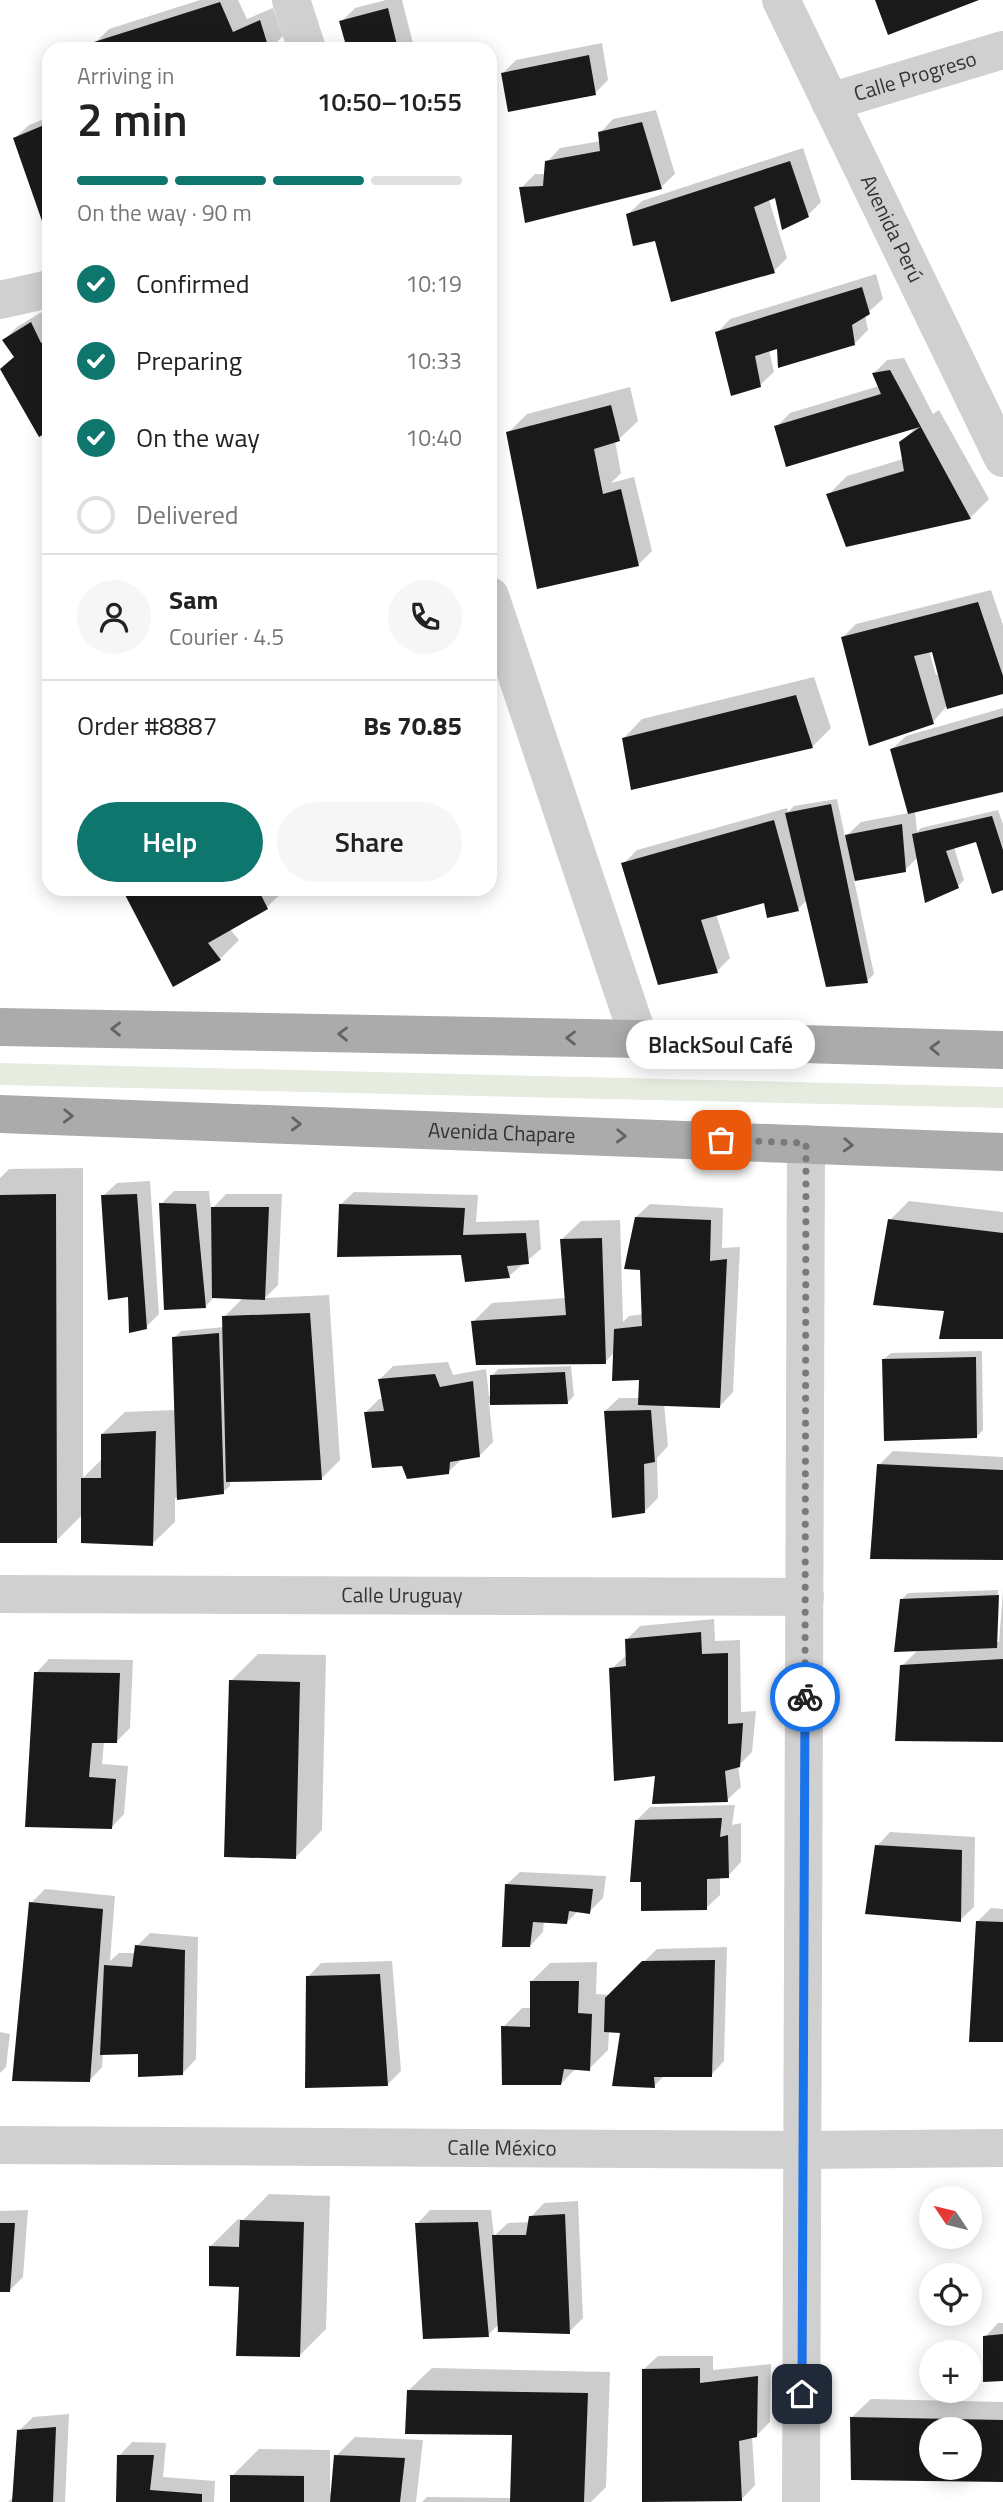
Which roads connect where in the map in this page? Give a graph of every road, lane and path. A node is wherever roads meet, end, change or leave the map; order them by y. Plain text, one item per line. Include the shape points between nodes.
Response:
1 (290, 0) edge
2 (781, 0) edge
3 (305, 42) edge
4 (1003, 50) edge
5 (830, 102) junction
6 (42, 291) edge
7 (0, 300) edge
8 (1003, 458) edge
9 (497, 617) edge
10 (0, 1027) edge
11 (639, 1039) junction
12 (1003, 1050) edge
13 (0, 1114) edge
14 (806, 1143) junction
15 (1003, 1152) edge
16 (0, 1594) edge
17 (805, 1597) junction
18 (0, 2145) edge
19 (1003, 2148) edge
20 (803, 2150) junction
21 (802, 2502) edge

1 - 3 street
2 - 5 street, Avenida Perú
4 - 5 street, Calle Progreso
5 - 8 street, Avenida Perú
6 - 7 street
9 - 11 street
11 -> 10 main road
12 -> 11 main road
13 -> 14 main road, Avenida Chapare
14 -> 15 main road, Avenida Chapare
14 - 17 street
16 - 17 street, Calle Uruguay
17 - 20 street
18 - 20 street, Calle México
19 - 20 street, Calle México
20 - 21 street

